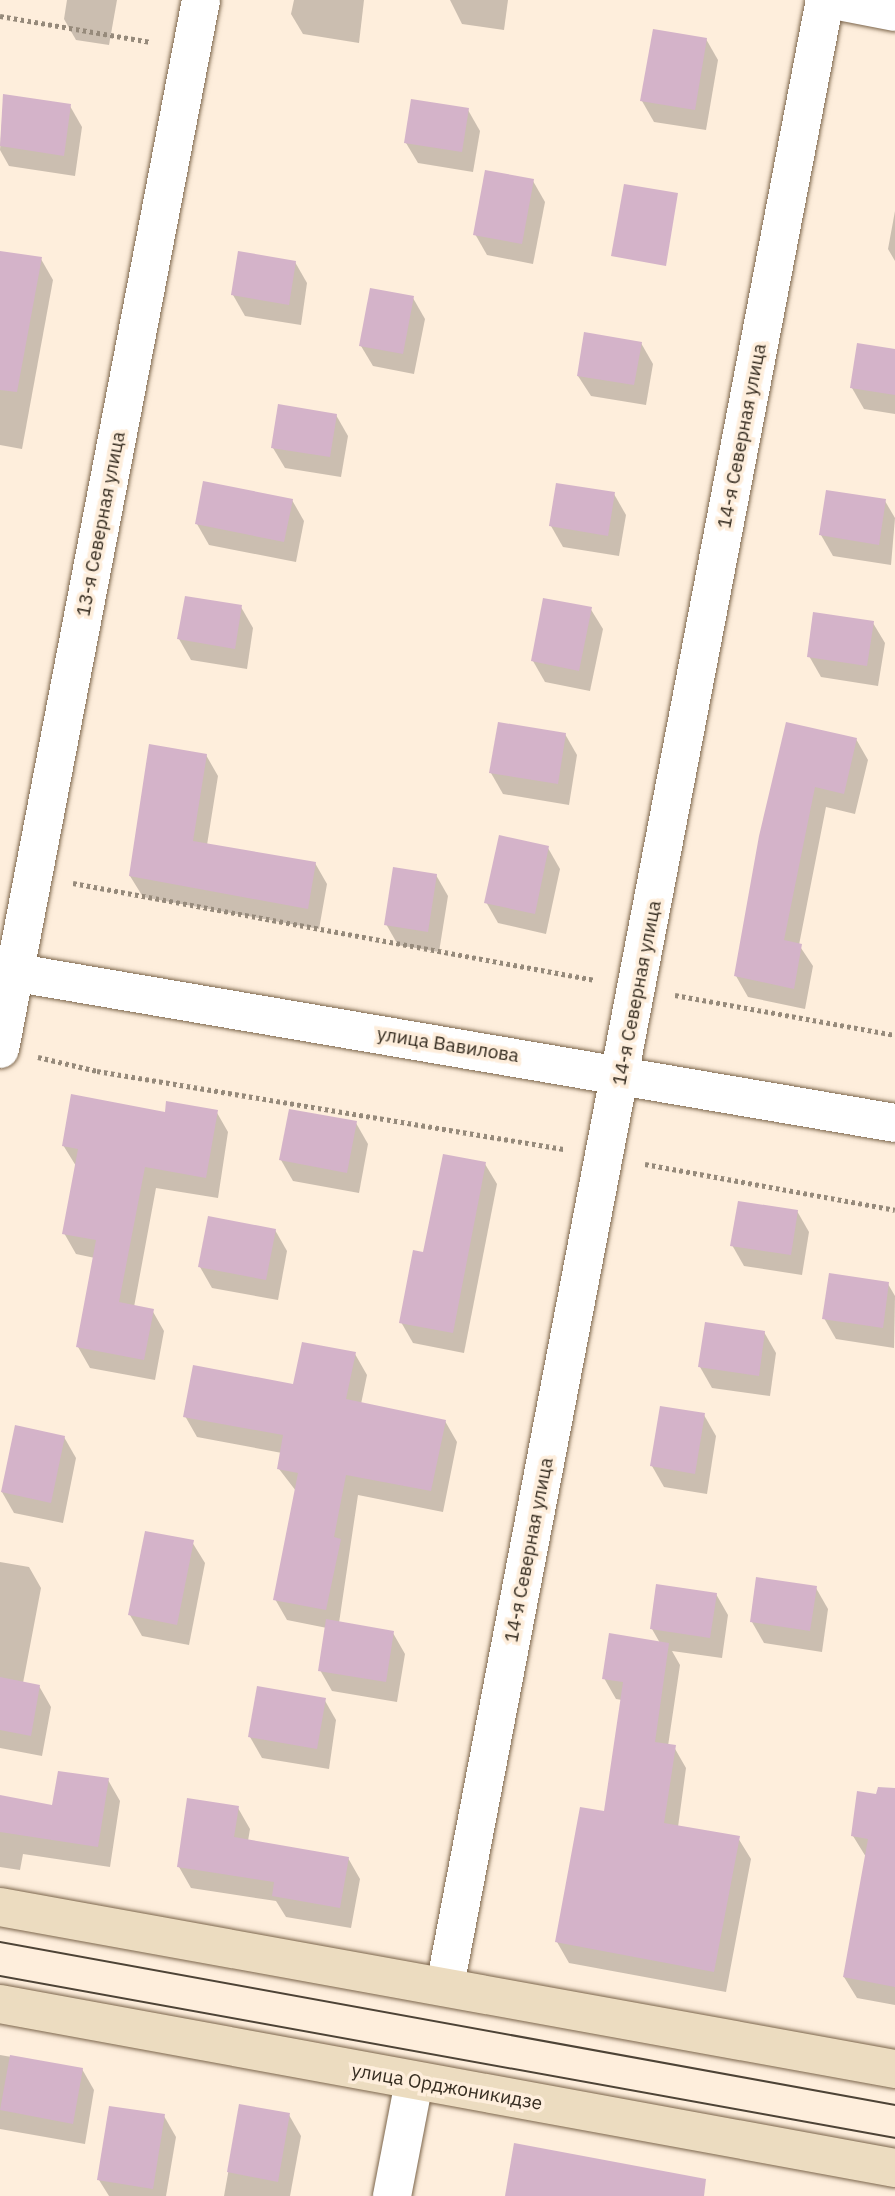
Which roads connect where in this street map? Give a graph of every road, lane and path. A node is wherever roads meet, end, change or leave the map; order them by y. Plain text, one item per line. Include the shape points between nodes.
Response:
1 (201, 0) edge
2 (825, 0) edge
3 (833, 0) edge
4 (895, 12) edge
5 (0, 16) edge
6 (193, 49) junction
7 (33, 876) junction
8 (7, 971) edge
9 (638, 988) junction
10 (895, 1035) edge
11 (0, 1048) edge
12 (623, 1074) junction
13 (895, 1123) edge
14 (605, 1156) junction
15 (895, 1210) edge
16 (0, 1907) edge
17 (444, 1986) junction
18 (0, 2004) edge
19 (895, 2069) edge
20 (414, 2082) junction
21 (895, 2168) edge
22 (392, 2196) edge

1 - 6 street, 13-я Северная улица
2 - 9 street, 14-я Северная улица
3 - 4 street
5 - 6 path
6 - 7 street, 13-я Северная улица
7 - 8 street, 13-я Северная улица
7 - 9 path
8 - 11 street, 13-я Северная улица
8 - 12 street, улица Вавилова
9 - 10 path
9 - 12 street, 14-я Северная улица
11 - 14 path via 97,1071
12 - 13 street, улица Вавилова
12 - 14 street, 14-я Северная улица
14 - 15 path
14 - 17 street, 14-я Северная улица
16 - 17 main road
17 - 19 main road
18 - 20 main road, улица Орджоникидзе
20 - 21 main road, улица Орджоникидзе
20 - 22 street

